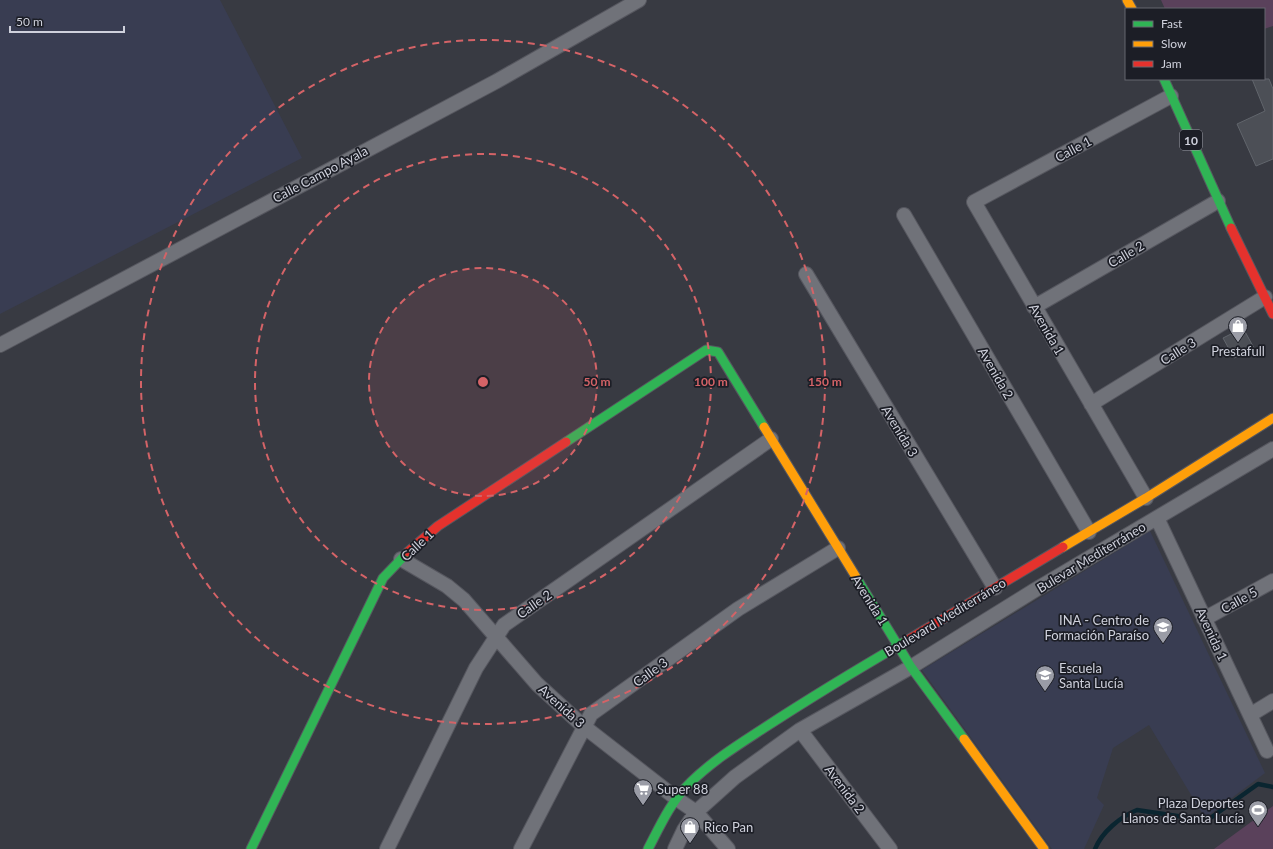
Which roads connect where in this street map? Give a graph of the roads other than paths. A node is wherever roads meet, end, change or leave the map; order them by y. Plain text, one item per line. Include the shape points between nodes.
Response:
1 (638, 0) edge
2 (1164, 80) edge
3 (1171, 96) junction
4 (1218, 200) junction
5 (974, 202) joint
6 (904, 215) dead end
7 (806, 274) dead end
8 (1265, 297) junction
9 (1034, 307) junction
10 (1273, 314) edge
11 (0, 345) edge
12 (706, 350) joint
13 (1091, 404) junction
14 (1273, 418) edge
15 (771, 439) junction
16 (1273, 449) edge
17 (1146, 498) junction
18 (1156, 518) junction
19 (1089, 532) junction
20 (838, 548) junction
21 (401, 559) junction
22 (1273, 581) edge
23 (995, 588) junction
24 (1204, 619) junction
25 (496, 637) junction
26 (898, 645) junction
27 (911, 667) junction
28 (1273, 701) edge
29 (1250, 715) junction
30 (584, 727) junction
31 (800, 730) junction
32 (1267, 751) dead end
33 (677, 799) junction
34 (696, 812) junction
35 (251, 849) edge
36 (387, 849) edge
37 (521, 849) edge
38 (648, 849) edge
39 (675, 849) edge
40 (728, 849) edge
41 (890, 849) edge
42 (1044, 849) edge

1 - 11 street, Calle Campo Ayala via 497,81
2 - 3 street, 10
3 - 4 street, 10
3 - 5 street, Calle 1
4 - 8 street, 10
4 - 9 street, Calle 2
5 - 9 street, Avenida 1
6 - 19 street, Avenida 2
7 - 23 street, Avenida 3
8 - 10 street, 10
8 - 13 street, Calle 3
9 - 13 street, Avenida 1
12 - 15 street, Avenida 1 via 718,352
12 - 21 street, Calle 1 via 438,526
13 - 17 street, Avenida 1
14 - 17 street, Boulevard Mediterráneo
15 - 20 street, Avenida 1
15 - 25 street, Calle 2 via 504,625
16 - 18 street, Bulevar Mediterráneo
17 - 19 street, Boulevard Mediterráneo
18 - 24 street, Avenida 1
18 - 27 street, Bulevar Mediterráneo
19 - 23 street, Boulevard Mediterráneo
20 - 26 street, Avenida 1
20 - 30 street, Calle 3 via 738,609 591,714
21 - 25 street, Avenida 3 via 447,586 464,600
21 - 35 street, Calle 1 via 383,578
22 - 24 street, Calle 5
23 - 26 street, Boulevard Mediterráneo
24 - 29 street, Avenida 1
25 - 30 street, Avenida 3 via 537,684
25 - 36 street, Calle 2 via 476,668
26 - 27 street, Avenida 1
26 - 33 street, Boulevard Mediterráneo via 811,697 725,754 690,783
27 - 31 street, Boulevard Mediterráneo
27 - 42 street, Avenida 1
28 - 29 street
29 - 32 street, Avenida 1
30 - 33 street, Avenida 3
30 - 37 street, Calle 3
31 - 34 street, Boulevard Mediterráneo via 735,777
31 - 41 street, Avenida 2
33 - 34 street, Avenida 3
33 - 38 street, Boulevard Mediterráneo via 667,812
34 - 39 street, Boulevard Mediterráneo
34 - 40 street, Avenida 3

